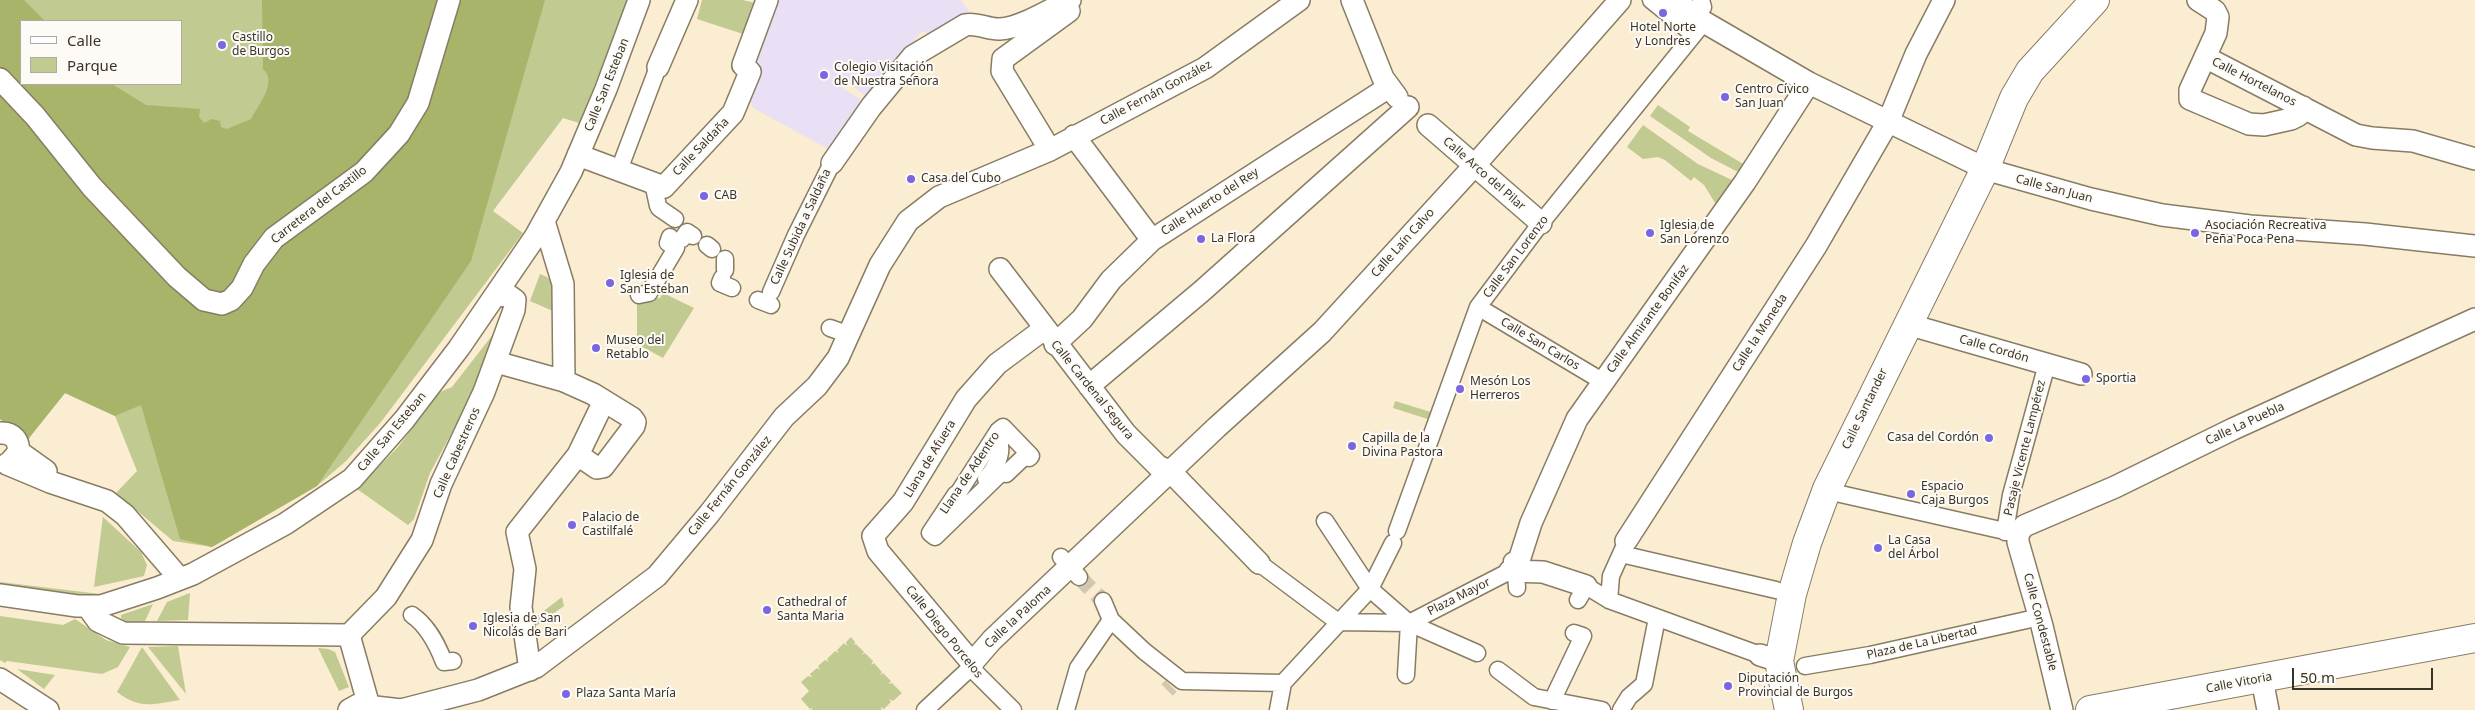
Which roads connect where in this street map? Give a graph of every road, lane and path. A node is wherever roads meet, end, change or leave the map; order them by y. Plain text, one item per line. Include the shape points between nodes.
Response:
1 (449, 0) edge
2 (639, 0) edge
3 (687, 0) edge
4 (767, 0) edge
5 (1070, 0) edge
6 (1083, 0) edge
7 (1299, 0) edge
8 (1352, 0) edge
9 (1620, 0) edge
10 (1651, 0) edge
11 (1674, 0) edge
12 (1944, 0) edge
13 (2095, 0) edge
14 (2198, 0) edge
15 (1700, 13) edge
16 (2205, 57) junction
17 (664, 62) joint
18 (0, 79) edge
19 (1809, 83) junction
20 (1389, 87) junction
21 (2302, 107) junction
22 (1888, 122) junction
23 (1428, 125) dead end
24 (1074, 136) junction
25 (578, 155) junction
26 (2475, 159) edge
27 (1037, 160) junction
28 (832, 163) joint
29 (1474, 166) junction
30 (1985, 169) junction
31 (619, 170) junction
32 (653, 183) junction
33 (544, 221) junction
34 (1540, 223) junction
35 (1152, 240) junction
36 (2475, 246) edge
37 (716, 261) junction
38 (1000, 270) dead end
39 (496, 296) junction
40 (639, 296) dead end
41 (1478, 307) junction
42 (2475, 319) edge
43 (1907, 324) junction
44 (1049, 336) junction
45 (502, 363) junction
46 (2047, 364) junction
47 (2081, 374) dead end
48 (564, 381) junction
49 (1602, 381) junction
50 (1089, 386) junction
51 (604, 401) junction
52 (0, 433) edge
53 (996, 436) dead end
54 (578, 455) junction
55 (8, 460) edge
56 (1171, 472) junction
57 (985, 484) junction
58 (1836, 493) dead end
59 (1325, 521) dead end
60 (2012, 533) junction
61 (1624, 548) junction
62 (878, 551) joint
63 (1260, 562) joint
64 (1513, 572) junction
65 (180, 579) junction
66 (1370, 589) junction
67 (1776, 590) dead end
68 (1582, 593) joint
69 (0, 595) edge
70 (1609, 600) junction
71 (116, 601) junction
72 (1103, 601) tunnel mouth
73 (87, 606) junction
74 (412, 615) dead end
75 (2040, 617) junction
76 (1657, 618) junction
77 (1110, 620) junction
78 (1338, 622) junction
79 (1409, 623) junction
80 (123, 633) junction
81 (1574, 633) dead end
82 (348, 635) junction
83 (2475, 638) edge
84 (1477, 654) dead end
85 (452, 660) dead end
86 (1781, 661) junction
87 (972, 663) junction
88 (530, 670) junction
89 (1498, 670) dead end
90 (1406, 675) dead end
91 (0, 679) edge
92 (2262, 679) junction
93 (1283, 683) junction
94 (1552, 701) junction
95 (1625, 704) edge
96 (359, 708) edge
97 (48, 710) edge
98 (925, 710) edge
99 (1013, 710) edge
100 (1066, 710) edge
101 (1278, 710) edge
102 (1602, 710) edge
103 (1789, 710) edge
104 (2062, 710) edge
105 (2090, 710) edge
106 (2268, 710) edge

1 - 18 street, Carretera del Castillo via 418,103 399,134 364,172 274,238 254,264 242,288 222,304 204,300 177,277 92,187 30,110
2 - 25 street, Calle San Esteban
3 - 17 street
4 - 32 street, Calle Saldaña via 744,65 750,72 733,113 664,187
5 - 28 street via 1015,26 1002,29 965,25 922,49 871,107
6 - 27 street via 1004,59 1001,65
7 - 24 street, Calle Fernán González via 1205,68
8 - 20 street
9 - 29 street, Calle Laín Calvo
10 - 15 street via 1687,30
11 - 15 street, Calle San Juan
12 - 22 street, Calle la Moneda via 1916,54
13 - 30 main road, Calle Santander via 2030,71 2014,98
14 - 16 street, Calle Hortelanos via 2215,11 2218,17 2216,33
15 - 19 street, Calle San Juan
15 - 34 street, Calle San Lorenzo
16 - 21 street, Calle Hortelanos
16 - 21 street, Calle Hortelanos via 2190,90 2190,99 2249,124 2291,119 2299,115
17 - 31 street
19 - 22 street, Calle San Juan
19 - 49 street, Calle Almirante Bonifaz via 1740,190
20 - 35 street, Calle Huerto del Rey
20 - 50 street via 1410,109
21 - 26 street, Calle Hortelanos via 2356,135 2413,141
22 - 30 street, Calle San Juan
22 - 61 street, Calle la Moneda via 1816,246
23 - 29 street, Calle Arco del Pilar
24 - 27 street, Calle Fernán González
24 - 35 street
25 - 31 street
25 - 33 street, Calle San Esteban
27 - 88 street, Calle Fernán González via 925,206 908,221 839,331 838,358 816,386 784,417 657,576
28 - 37 street, Calle Subida a Saldaña via 796,235
29 - 34 street, Calle Arco del Pilar
29 - 56 street, Calle Laín Calvo via 1322,332
30 - 36 street, Calle San Juan via 2091,199 2162,214 2250,226
30 - 43 main road, Calle Santander
31 - 32 street
32 - 37 street via 658,207
33 - 39 street, Calle San Esteban
33 - 48 street via 564,284
34 - 41 street, Calle San Lorenzo
35 - 44 street, Calle Huerto del Rey via 1111,280 1082,319
37 - 40 street, Calle Subida a Saldaña via 655,282 649,293
38 - 44 street, Calle Cardenal Segura
39 - 45 street, Calle Cabestreros via 508,295 514,300
39 - 65 street, Calle San Esteban via 404,420 352,479 285,524
41 - 49 street, Calle San Carlos
41 - 66 street, Calle San Lorenzo via 1395,537
42 - 60 street, Calle La Puebla
43 - 46 street, Calle Cordón
43 - 86 main road, Calle Santander via 1827,489 1792,594
44 - 50 street, Calle Cardenal Segura
44 - 62 street, Llana de Afuera via 997,364 904,512 873,536
45 - 48 street
45 - 82 street, Calle Cabestreros via 484,392 441,484 422,540 390,603
46 - 47 street, Calle Cordón
46 - 60 street, Pasaje Vicente Lampérez via 2011,495
48 - 51 street
49 - 64 street, Calle Almirante Bonifaz via 1564,446
50 - 56 street, Calle Cardenal Segura via 1126,434 1158,466
51 - 54 street
51 - 54 street via 636,422 600,468
52 - 55 street via 15,438
53 - 57 street, Llana de Adentro via 1000,443 998,458
54 - 88 street via 517,532 525,569 521,606
55 - 65 street via 32,475 108,501 125,515
56 - 63 street, Calle Cardenal Segura
56 - 87 street, Calle la Paloma via 992,640
57 - 57 street, Llana de Adentro via 1003,471 1006,474 1026,455 1028,458 1031,456 1004,427 998,431 958,496 956,494 930,533 935,537
58 - 60 street
59 - 66 street, Plaza Mayor
60 - 75 street, Calle Condestable
61 - 67 street
61 - 70 street via 1610,576
62 - 87 street, Calle Diego Porcelos
63 - 78 street
64 - 68 street via 1543,572
64 - 79 street, Plaza Mayor
65 - 71 street, Calle San Esteban
66 - 78 street
66 - 79 street, Plaza Mayor
68 - 70 street
69 - 73 street, Calle San Esteban
70 - 76 street
71 - 73 street, Calle San Esteban
71 - 80 street via 111,618
72 - 77 street
73 - 80 street via 98,621
74 - 85 street via 420,620 444,662
75 - 86 street, Plaza de La Libertad via 1870,655
75 - 104 street, Calle Condestable
76 - 86 street via 1682,634
76 - 95 street via 1644,684
77 - 93 street via 1182,681
77 - 100 street via 1106,639 1078,668
78 - 79 street, Plaza Mayor
78 - 93 street
79 - 84 street, Plaza Mayor
79 - 90 street
80 - 82 street
81 - 94 street via 1583,636
82 - 96 street
83 - 92 main road, Calle Vitoria
86 - 103 main road, Calle Santander
87 - 98 street, Calle la Paloma via 968,671
87 - 99 street, Calle Diego Porcelos via 976,673
88 - 96 street, Calle Fernán González via 478,690 401,710
89 - 94 street via 1534,697
91 - 97 street
92 - 105 main road, Calle Vitoria
92 - 106 street
93 - 101 street
94 - 102 street

